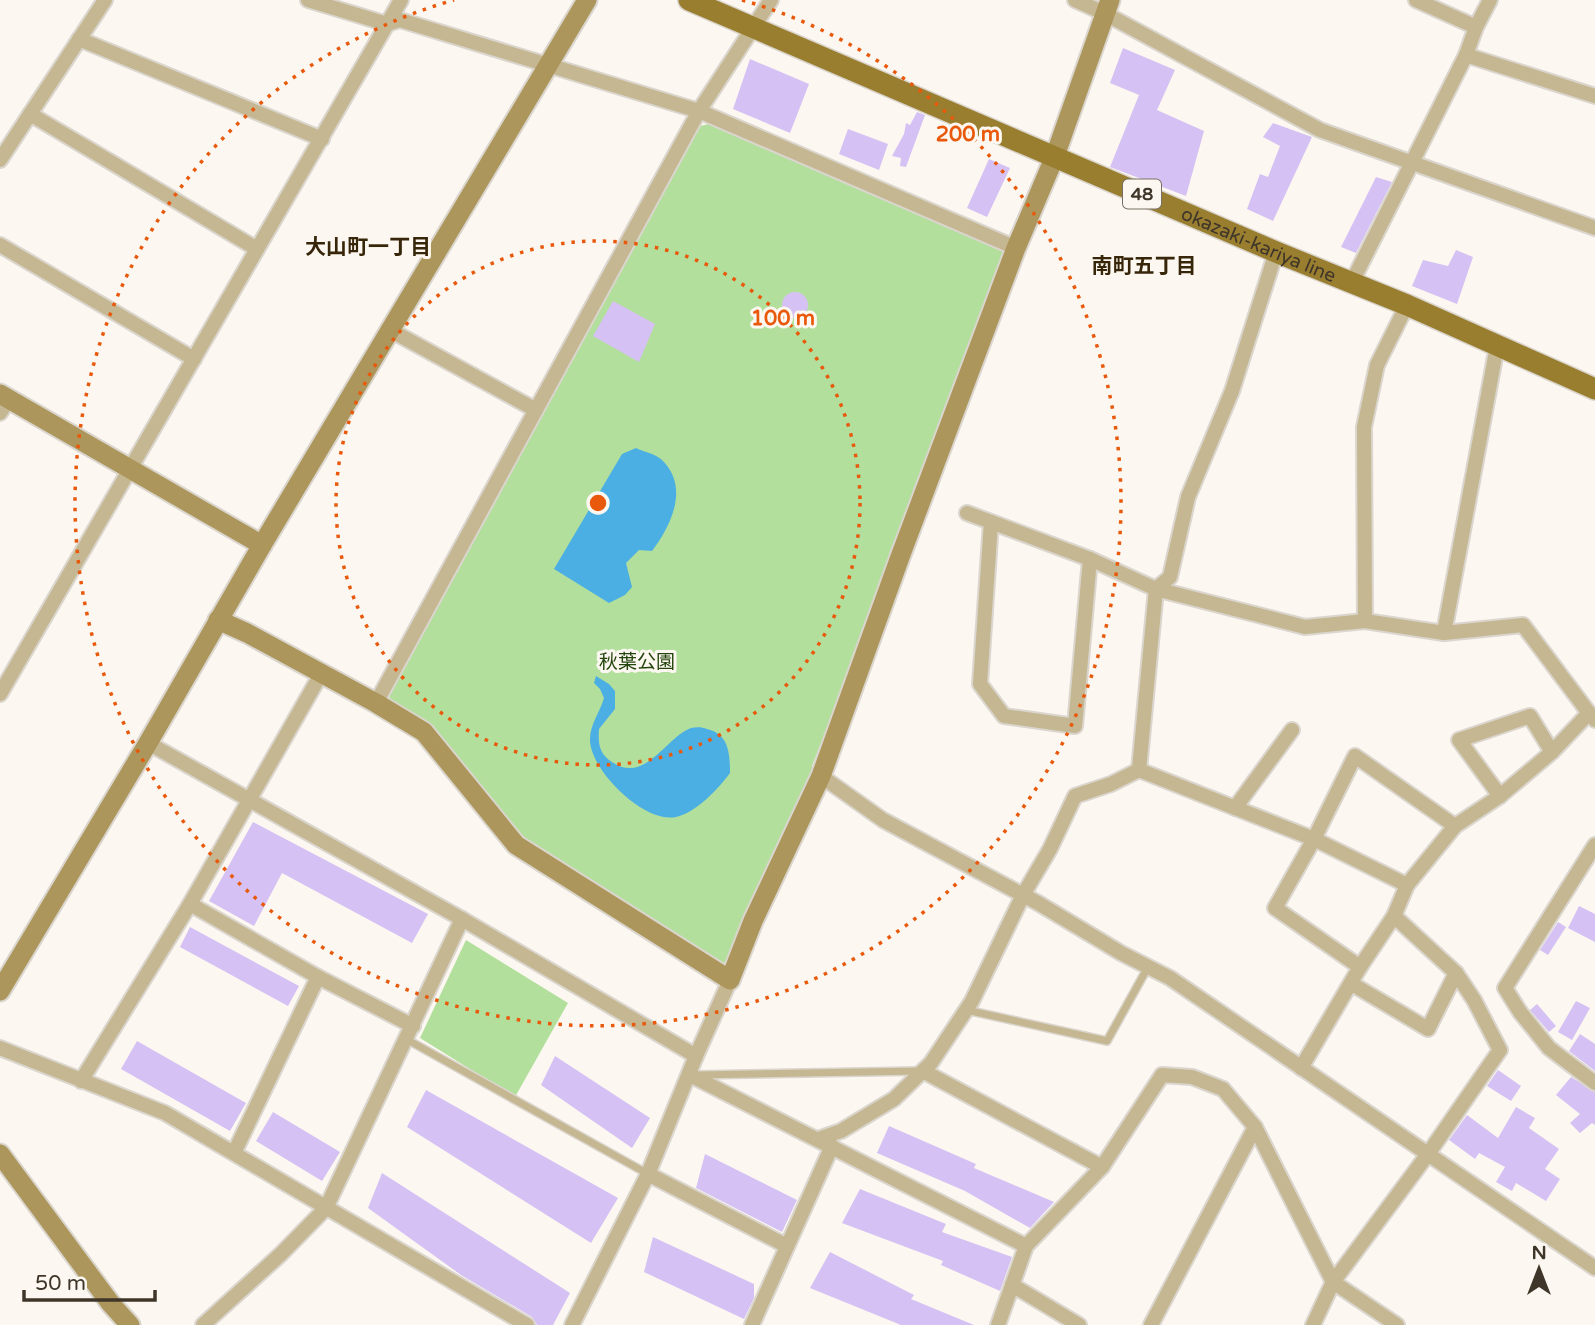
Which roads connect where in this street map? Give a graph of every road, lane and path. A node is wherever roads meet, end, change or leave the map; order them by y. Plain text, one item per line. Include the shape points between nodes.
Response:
1 (105, 0) edge
2 (307, 0) edge
3 (401, 0) edge
4 (587, 0) edge
5 (689, 0) edge
6 (771, 0) edge
7 (1075, 0) edge
8 (1416, 0) edge
9 (1490, 0) edge
10 (1107, 6) edge
11 (387, 24) junction
12 (1476, 27) junction
13 (755, 29) junction
14 (79, 39) junction
15 (1466, 55) junction
16 (548, 66) junction
17 (1595, 96) edge
18 (699, 111) junction
19 (30, 114) junction
20 (322, 139) junction
21 (1055, 156) junction
22 (0, 160) edge
23 (1413, 163) junction
24 (1595, 228) edge
25 (0, 245) edge
26 (1016, 248) junction
27 (257, 249) junction
28 (1276, 253) junction
29 (1351, 284) junction
30 (1408, 305) junction
31 (390, 330) junction
32 (1497, 346) junction
33 (194, 359) junction
34 (1595, 389) edge
35 (3, 402) edge
36 (536, 410) junction
37 (130, 469) junction
38 (967, 513) dead end
39 (991, 522) junction
40 (262, 545) junction
41 (1090, 559) junction
42 (1156, 589) junction
43 (218, 620) junction
44 (1365, 621) junction
45 (1444, 633) junction
46 (321, 674) junction
47 (0, 694) edge
48 (376, 703) junction
49 (1592, 717) edge
50 (1292, 730) dead end
51 (148, 743) junction
52 (1552, 752) junction
53 (1139, 770) junction
54 (821, 776) junction
55 (1500, 796) junction
56 (250, 799) junction
57 (1235, 808) junction
58 (1455, 826) junction
59 (1314, 839) junction
60 (1595, 845) edge
61 (1407, 885) junction
62 (1023, 895) junction
63 (190, 904) junction
64 (1394, 916) junction
65 (463, 919) junction
66 (1148, 967) junction
67 (1360, 967) junction
68 (1456, 973) junction
69 (318, 977) junction
70 (730, 980) junction
71 (1352, 984) junction
72 (0, 990) edge
73 (966, 1010) junction
74 (409, 1032) junction
75 (0, 1048) edge
76 (696, 1056) junction
77 (1301, 1068) junction
78 (923, 1071) junction
79 (690, 1075) junction
80 (81, 1081) junction
81 (1595, 1083) edge
82 (1255, 1127) junction
83 (818, 1139) junction
84 (832, 1146) junction
85 (234, 1153) junction
86 (0, 1154) edge
87 (1429, 1154) junction
88 (1102, 1167) junction
89 (648, 1174) junction
90 (326, 1208) junction
91 (787, 1246) junction
92 (1026, 1246) junction
93 (1595, 1268) edge
94 (1333, 1282) junction
95 (1012, 1285) junction
96 (504, 1319) edge
97 (130, 1325) edge
98 (202, 1325) edge
99 (527, 1325) edge
100 (572, 1325) edge
101 (752, 1325) edge
102 (998, 1325) edge
103 (1079, 1325) edge
104 (1151, 1325) edge
105 (1313, 1325) edge
106 (1397, 1325) edge

1 - 14 street
2 - 11 street
3 - 11 street
4 - 16 street
5 - 13 main road, okazaki-kariya line / 48
6 - 13 street
7 - 10 street
8 - 12 street
9 - 12 street
10 - 21 street
10 - 23 street via 1320,130
11 - 16 street via 400,20
11 - 20 street
12 - 15 street
13 - 18 street
13 - 21 main road, okazaki-kariya line / 48
14 - 19 street
14 - 20 street
15 - 17 street
15 - 23 street
16 - 18 street
16 - 31 street
18 - 26 street
18 - 36 street
19 - 22 street
19 - 27 street
20 - 27 street
21 - 26 street
21 - 28 main road, okazaki-kariya line / 48
23 - 24 street
23 - 29 street
25 - 33 street
26 - 54 street
27 - 33 street
28 - 29 main road, okazaki-kariya line / 48
28 - 42 street via 1232,391 1188,497 1170,577
29 - 30 main road, okazaki-kariya line / 48
30 - 32 main road, okazaki-kariya line / 48
30 - 44 street via 1377,365 1364,427
31 - 36 street
31 - 40 street
32 - 34 main road, okazaki-kariya line / 48
32 - 45 street
33 - 37 street
35 - 37 street
36 - 48 street
37 - 40 street
37 - 47 street
38 - 39 street
39 - 41 street
39 - 41 street via 980,684 1004,716 1074,726
40 - 43 street
41 - 42 street
42 - 44 street via 1305,627
42 - 53 street
43 - 46 street
43 - 51 street
44 - 45 street
45 - 49 street via 1523,625
46 - 48 street
46 - 56 street
48 - 70 street via 425,732 516,845
49 - 52 street
50 - 57 street
51 - 56 street
51 - 72 street
52 - 55 street
52 - 55 street via 1530,716 1459,740
53 - 57 street
53 - 62 street via 1076,796
54 - 62 street via 883,820
54 - 70 street
55 - 58 street
56 - 63 street
56 - 65 street
57 - 59 street
58 - 59 street via 1355,756
58 - 61 street
59 - 61 street
59 - 67 street via 1275,908
60 - 81 street via 1505,988 1549,1048
61 - 64 street
62 - 66 street
62 - 73 street
63 - 69 street
63 - 80 street
64 - 67 street
64 - 68 street
65 - 74 street
65 - 76 street
66 - 73 lane via 1107,1041
66 - 77 street
67 - 71 street
68 - 71 street via 1427,1029
68 - 87 street via 1500,1050
69 - 74 street
69 - 85 street
70 - 76 street
71 - 77 street
73 - 78 street
74 - 89 lane
74 - 90 street
75 - 80 street
76 - 79 street
77 - 87 street
78 - 79 lane
78 - 83 street via 894,1099 841,1131
78 - 88 street
79 - 83 street
79 - 89 street
80 - 85 street via 165,1113
82 - 88 street via 1223,1089 1192,1077 1162,1075
82 - 94 street
82 - 104 street
83 - 84 street
84 - 91 street
84 - 92 street
85 - 90 street
86 - 97 street
87 - 93 street
87 - 94 street
88 - 92 street
89 - 91 street
89 - 100 street
90 - 96 street
90 - 98 street
91 - 101 street
92 - 95 street
94 - 105 street
94 - 106 street
95 - 102 street
95 - 103 street
96 - 99 street

